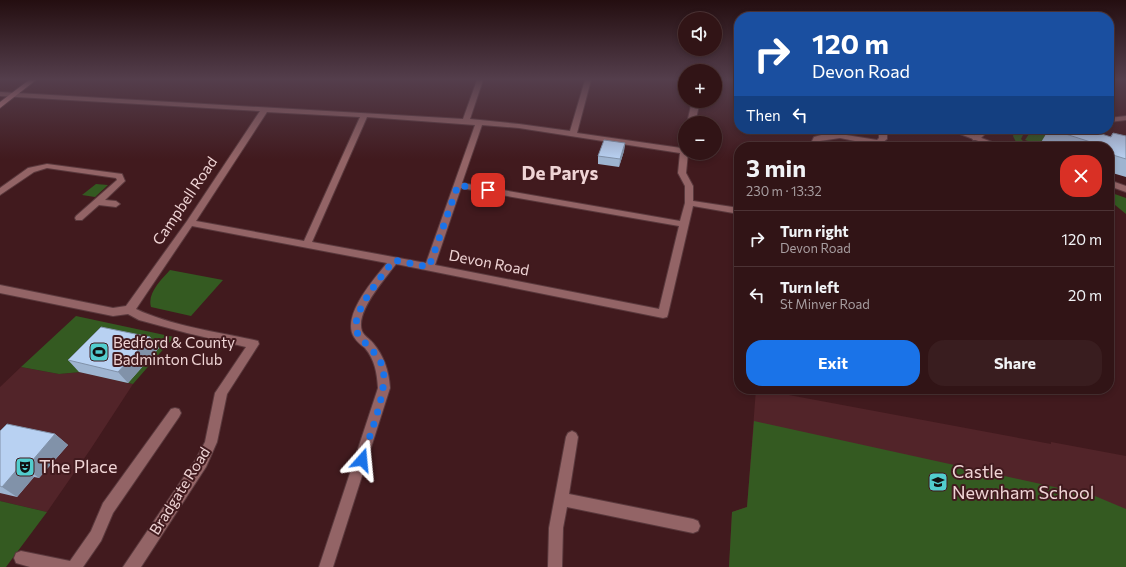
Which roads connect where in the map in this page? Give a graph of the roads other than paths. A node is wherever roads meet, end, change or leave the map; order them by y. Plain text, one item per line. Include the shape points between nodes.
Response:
1 (238, 106) edge
2 (471, 106) edge
3 (581, 106) edge
4 (265, 108) junction
5 (365, 114) junction
6 (1126, 118) edge
7 (1114, 119) edge
8 (466, 121) junction
9 (478, 124) junction
10 (573, 134) junction
11 (883, 134) edge
12 (965, 134) edge
13 (980, 134) edge
14 (976, 138) junction
15 (816, 142) edge
16 (868, 142) edge
17 (878, 142) edge
18 (988, 142) edge
19 (678, 148) edge
20 (683, 160) edge
21 (458, 185) junction
22 (1114, 185) edge
23 (1126, 189) edge
24 (0, 192) edge
25 (99, 202) junction
26 (689, 203) junction
27 (116, 204) dead end
28 (734, 210) edge
29 (79, 218) dead end
30 (190, 223) junction
31 (683, 224) junction
32 (307, 244) junction
33 (394, 260) junction
34 (429, 267) junction
35 (0, 289) edge
36 (129, 310) junction
37 (175, 413) dead end
38 (572, 437) dead end
39 (560, 499) junction
40 (693, 526) dead end
41 (21, 558) dead end
42 (68, 567) edge
43 (74, 567) edge
44 (130, 567) edge
45 (326, 567) edge
46 (555, 567) edge

1 - 4 street
2 - 8 street
3 - 10 street
4 - 5 street
4 - 30 street, Campbell Road
5 - 8 street
5 - 32 street
6 - 7 street
8 - 9 street
9 - 10 street via 519,126
9 - 21 street
10 - 19 street
11 - 17 street via 883,139
12 - 14 street
13 - 14 street
14 - 18 street
15 - 16 street via 825,135 836,135
20 - 26 street via 682,173 689,186
21 - 31 street
21 - 34 street
22 - 23 street
24 - 25 street via 31,170 47,166 119,176 121,181
25 - 27 street
25 - 29 street
26 - 28 street
26 - 31 street
30 - 32 street, Devon Road
30 - 36 street, Campbell Road
31 - 34 street, Devon Road via 664,314
32 - 33 street, Devon Road
33 - 34 street, Devon Road
33 - 45 street via 360,310 356,321 357,333 376,355 383,368 384,388
35 - 36 street, Bradgate Road via 113,312
36 - 44 street, Bradgate Road via 143,317 187,329 254,344 221,393 210,442 201,463
37 - 43 street via 108,508 96,536
38 - 39 street
39 - 40 street
39 - 46 street
41 - 42 street

